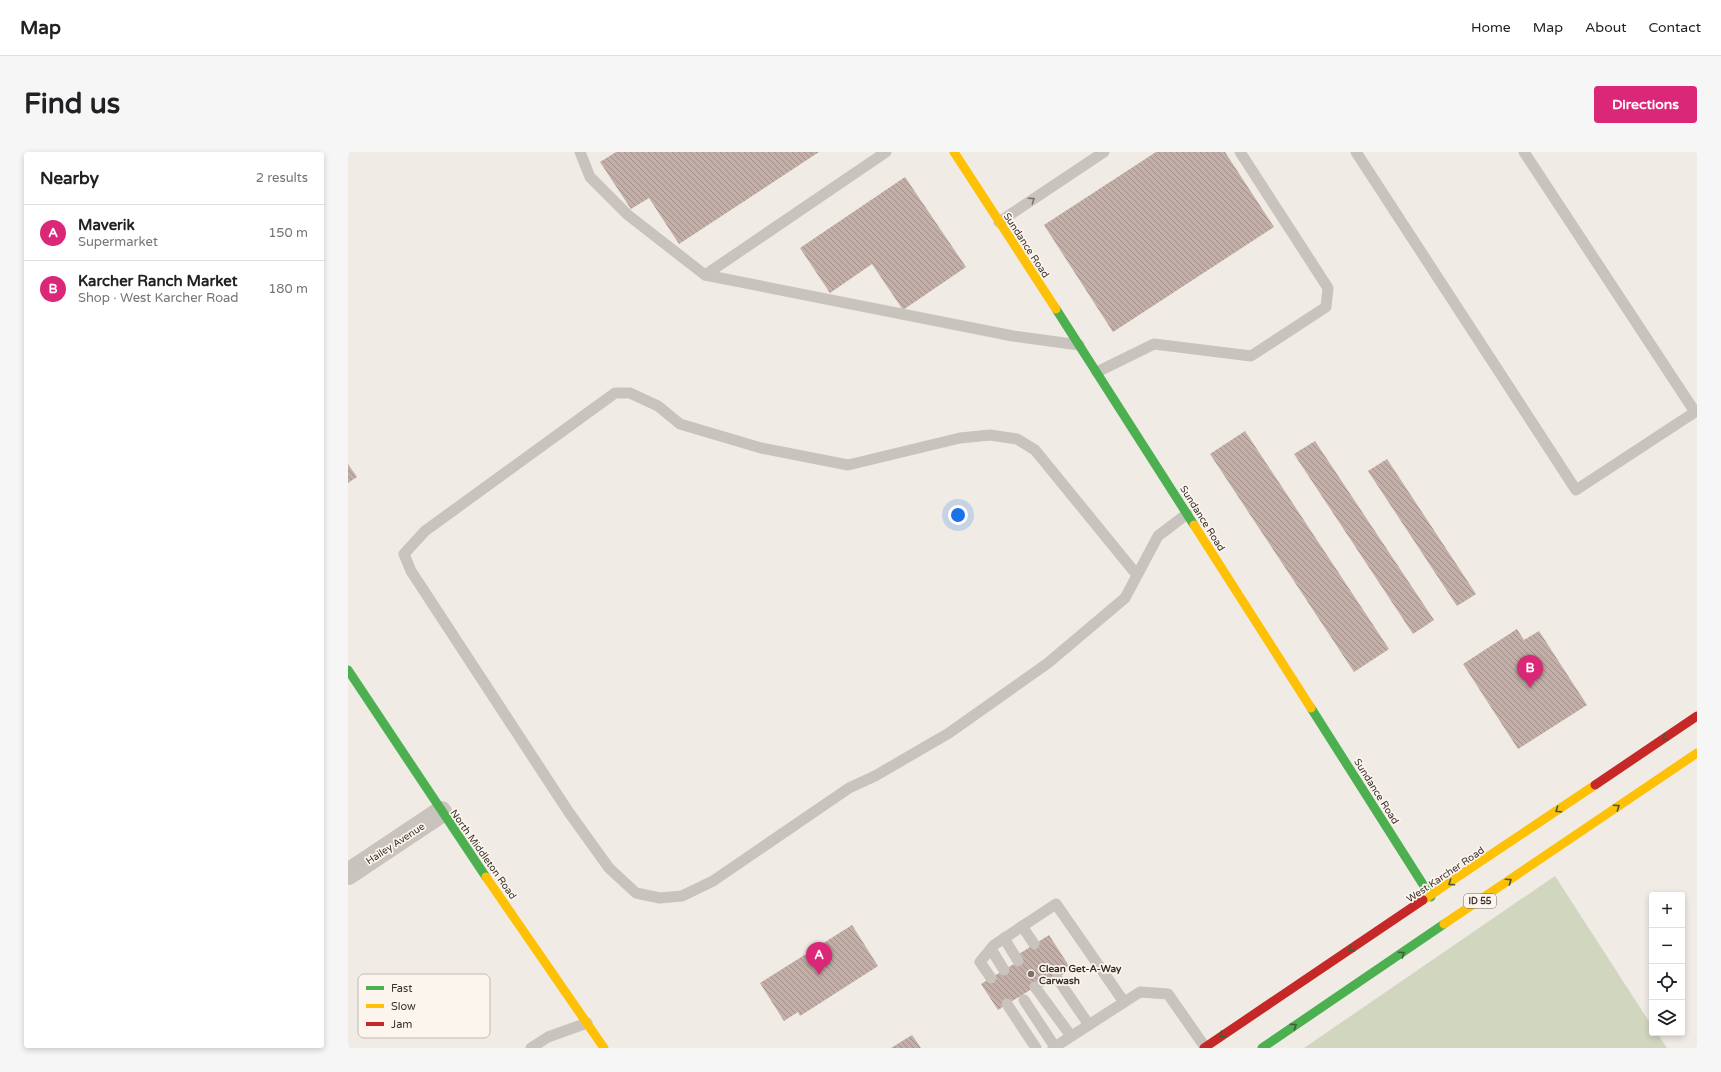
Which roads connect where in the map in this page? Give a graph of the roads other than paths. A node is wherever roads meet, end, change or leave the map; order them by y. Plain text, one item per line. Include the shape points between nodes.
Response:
1 (580, 152) edge
2 (886, 152) edge
3 (954, 152) edge
4 (1104, 152) edge
5 (1240, 152) edge
6 (1356, 152) edge
7 (1524, 152) edge
8 (999, 222) junction
9 (705, 274) junction
10 (1080, 345) junction
11 (1097, 372) junction
12 (1187, 514) junction
13 (1137, 575) junction
14 (348, 670) edge
15 (1697, 716) edge
16 (1697, 753) edge
17 (442, 812) junction
18 (348, 874) edge
19 (1431, 897) junction
20 (1022, 926) junction
21 (1004, 938) junction
22 (1033, 943) dead end
23 (991, 949) junction
24 (1018, 960) dead end
25 (1004, 969) dead end
26 (989, 976) dead end
27 (1058, 979) dead end
28 (1036, 988) dead end
29 (1024, 1000) dead end
30 (1124, 1002) junction
31 (1009, 1006) dead end
32 (587, 1023) junction
33 (1089, 1025) junction
34 (1071, 1036) junction
35 (1279, 1043) edge
36 (1054, 1047) edge
37 (531, 1048) edge
38 (604, 1048) edge
39 (1036, 1048) edge
40 (1204, 1048) edge
41 (1262, 1048) edge

1 - 9 lane via 590,177 623,210
2 - 9 lane
3 - 8 main road, Sundance Road
8 -> 4 lane
5 - 11 lane via 1328,288 1326,307 1251,356 1154,344
6 - 7 lane via 1576,490 1695,412
8 - 10 main road, Sundance Road
9 - 10 lane via 1013,336
10 - 11 main road, Sundance Road
11 - 12 main road, Sundance Road
12 - 13 lane via 1158,536
12 - 19 main road, Sundance Road
13 - 13 lane via 1125,598 1048,664 949,733 875,776 849,788 713,881 682,896 660,898 636,893 609,868 568,811 411,571 404,554 425,531 615,393 630,393 658,406 680,424 761,448 848,465 960,438 990,435 1018,439 1036,450
14 - 17 main road, North Middleton Road
15 -> 19 main road, West Karcher Road
35 -> 16 main road, ID 55
17 - 18 street, Hailey Avenue
17 - 32 main road, North Middleton Road
19 -> 40 main road, West Karcher Road via 1276,997
20 - 21 lane
20 - 22 lane
20 - 30 lane via 1056,904
21 - 23 lane
21 - 24 lane
23 - 25 lane
23 - 26 lane via 980,962
27 - 33 lane
28 - 34 lane
29 - 36 lane
30 - 33 lane
30 - 40 lane via 1140,992 1168,994
31 - 39 lane
32 - 37 lane via 548,1037
32 - 38 main road, North Middleton Road
33 - 34 lane
34 - 36 lane
35 - 41 main road, ID 55

